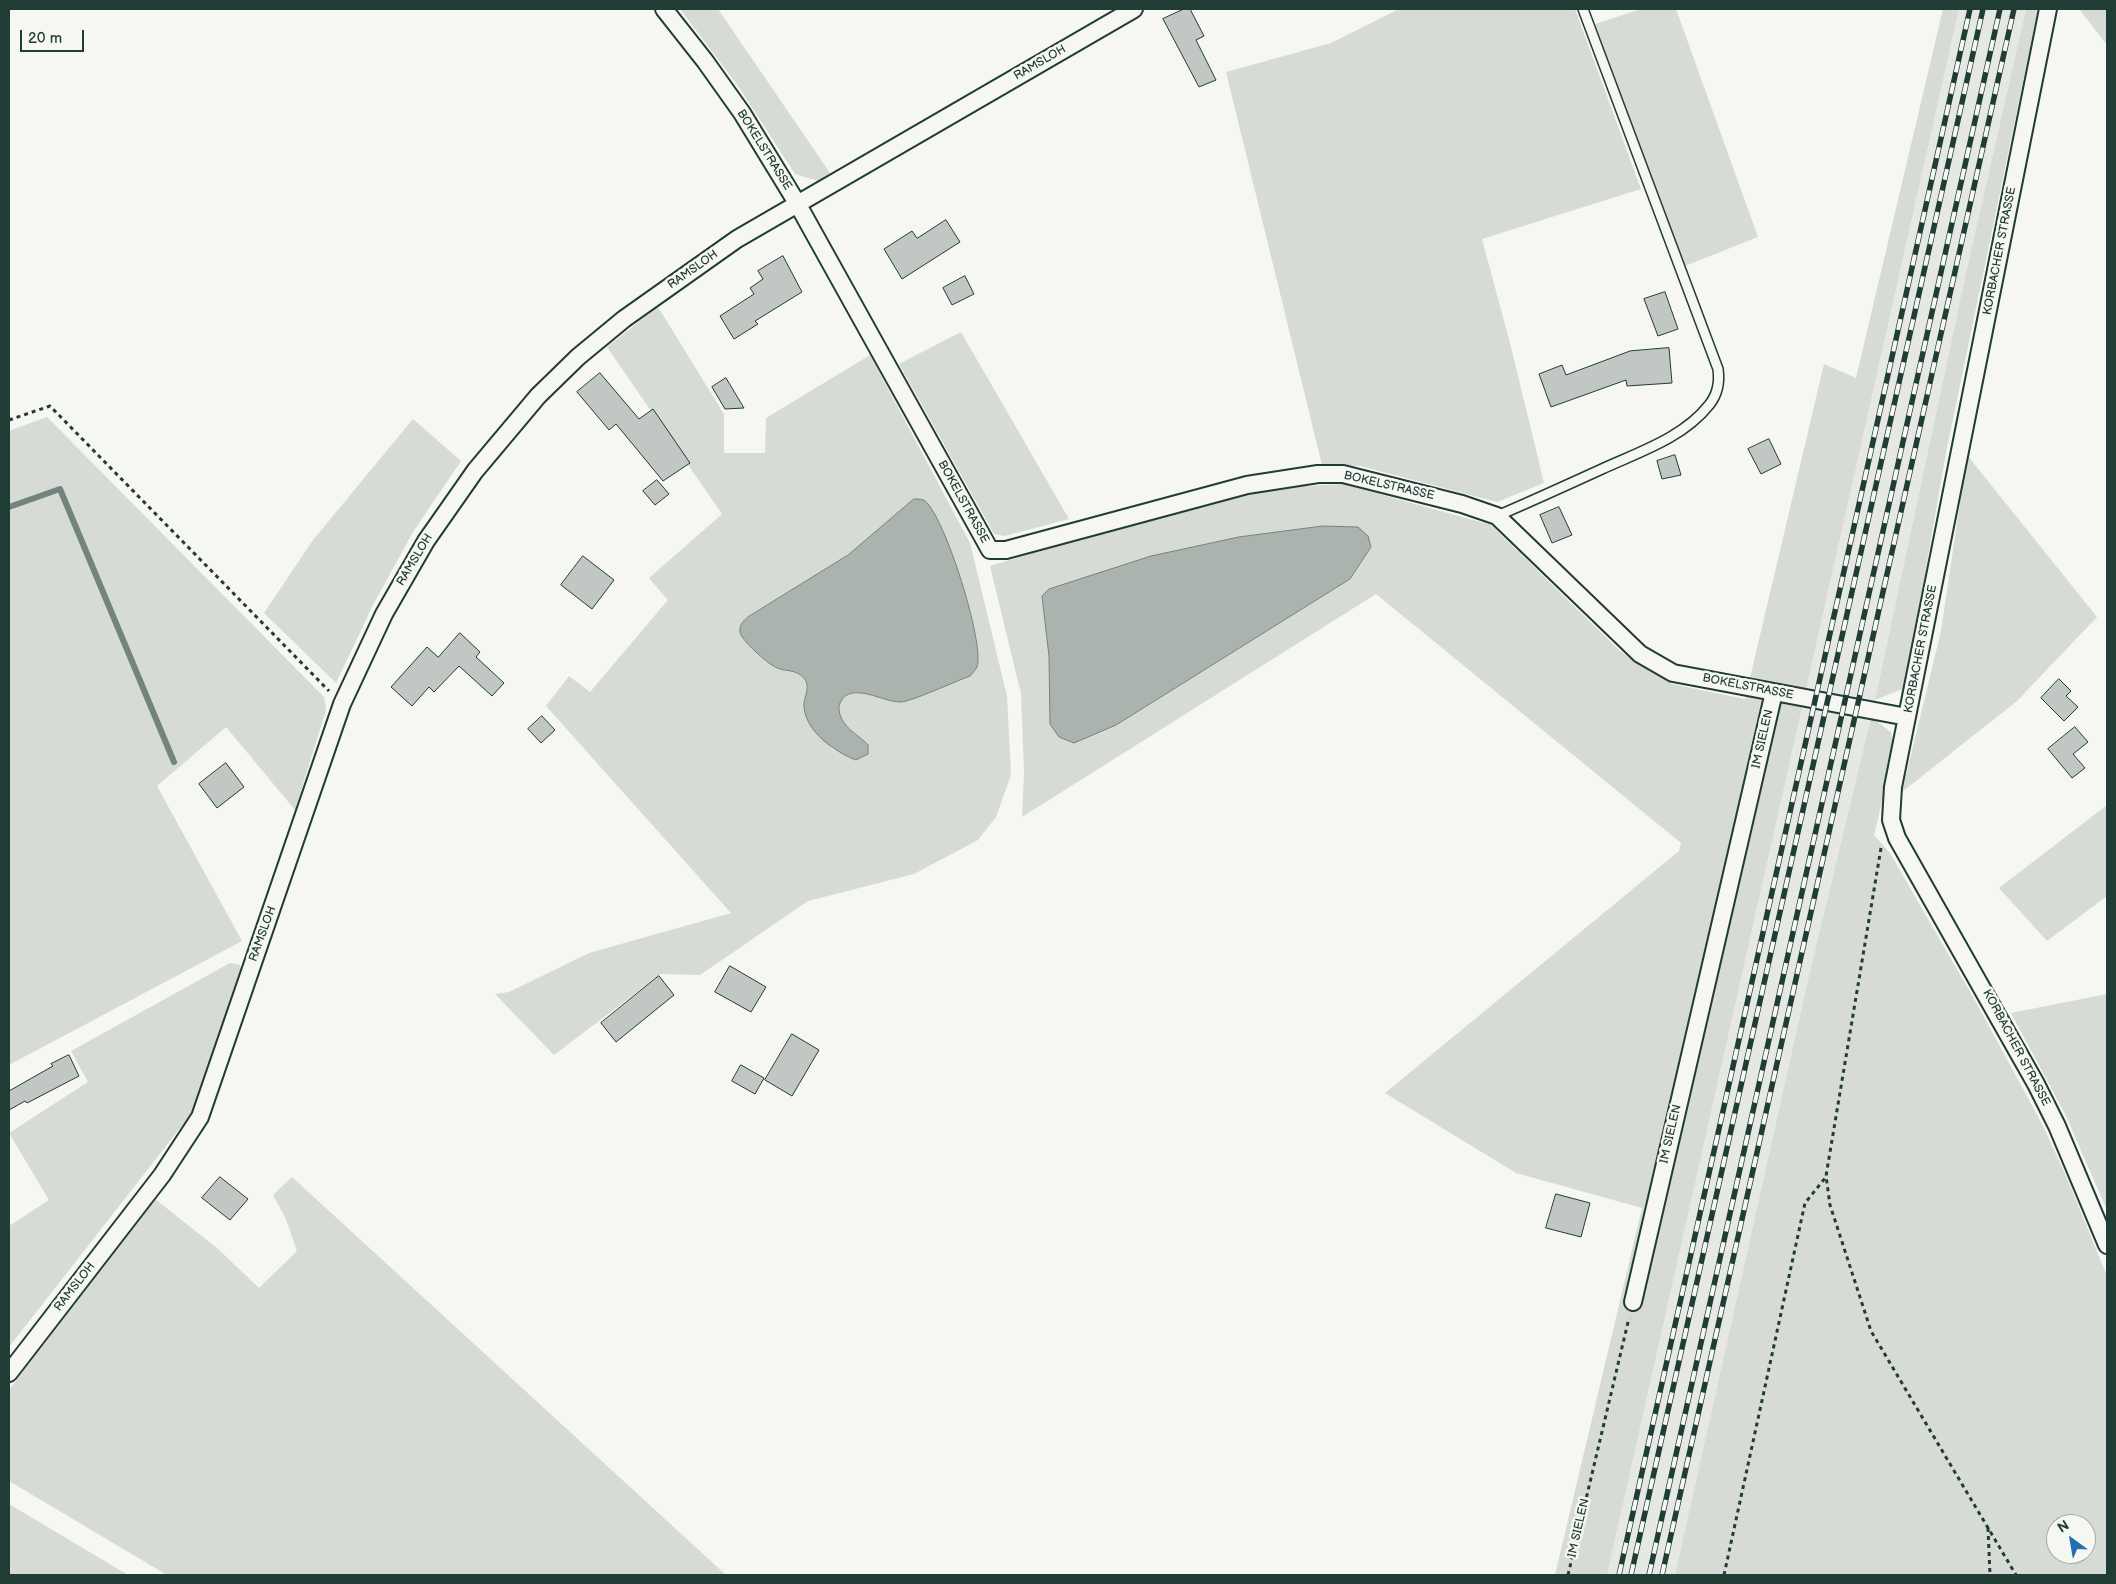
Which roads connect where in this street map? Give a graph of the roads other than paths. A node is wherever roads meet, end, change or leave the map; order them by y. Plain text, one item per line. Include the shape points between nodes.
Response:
1 (664, 9) edge
2 (1134, 9) edge
3 (1583, 9) edge
4 (2048, 9) edge
5 (797, 203) junction
6 (1497, 516) junction
7 (1774, 692) junction
8 (1907, 717) junction
9 (2107, 1245) edge
10 (1632, 1302) road end
11 (9, 1373) edge

1 - 5 street, BOKELSTRASSE via 736,105
2 - 5 street, RAMSLOH
3 - 6 lane via 1720,381 1709,405 1694,420 1661,442
4 - 8 street, KORBACHER STRASSE
5 - 6 street, BOKELSTRASSE via 990,550 1006,550 1247,485 1318,474 1343,474
5 - 11 street, RAMSLOH via 736,239 624,319 578,357 538,396 475,471 426,540 384,614 342,704 200,1117 162,1175
6 - 7 street, BOKELSTRASSE via 1627,642 1662,668 1673,673
7 - 8 street, BOKELSTRASSE
7 - 10 street, IM SIELEN
8 - 9 street, KORBACHER STRASSE via 1893,787 1891,820 1897,838 2036,1084

